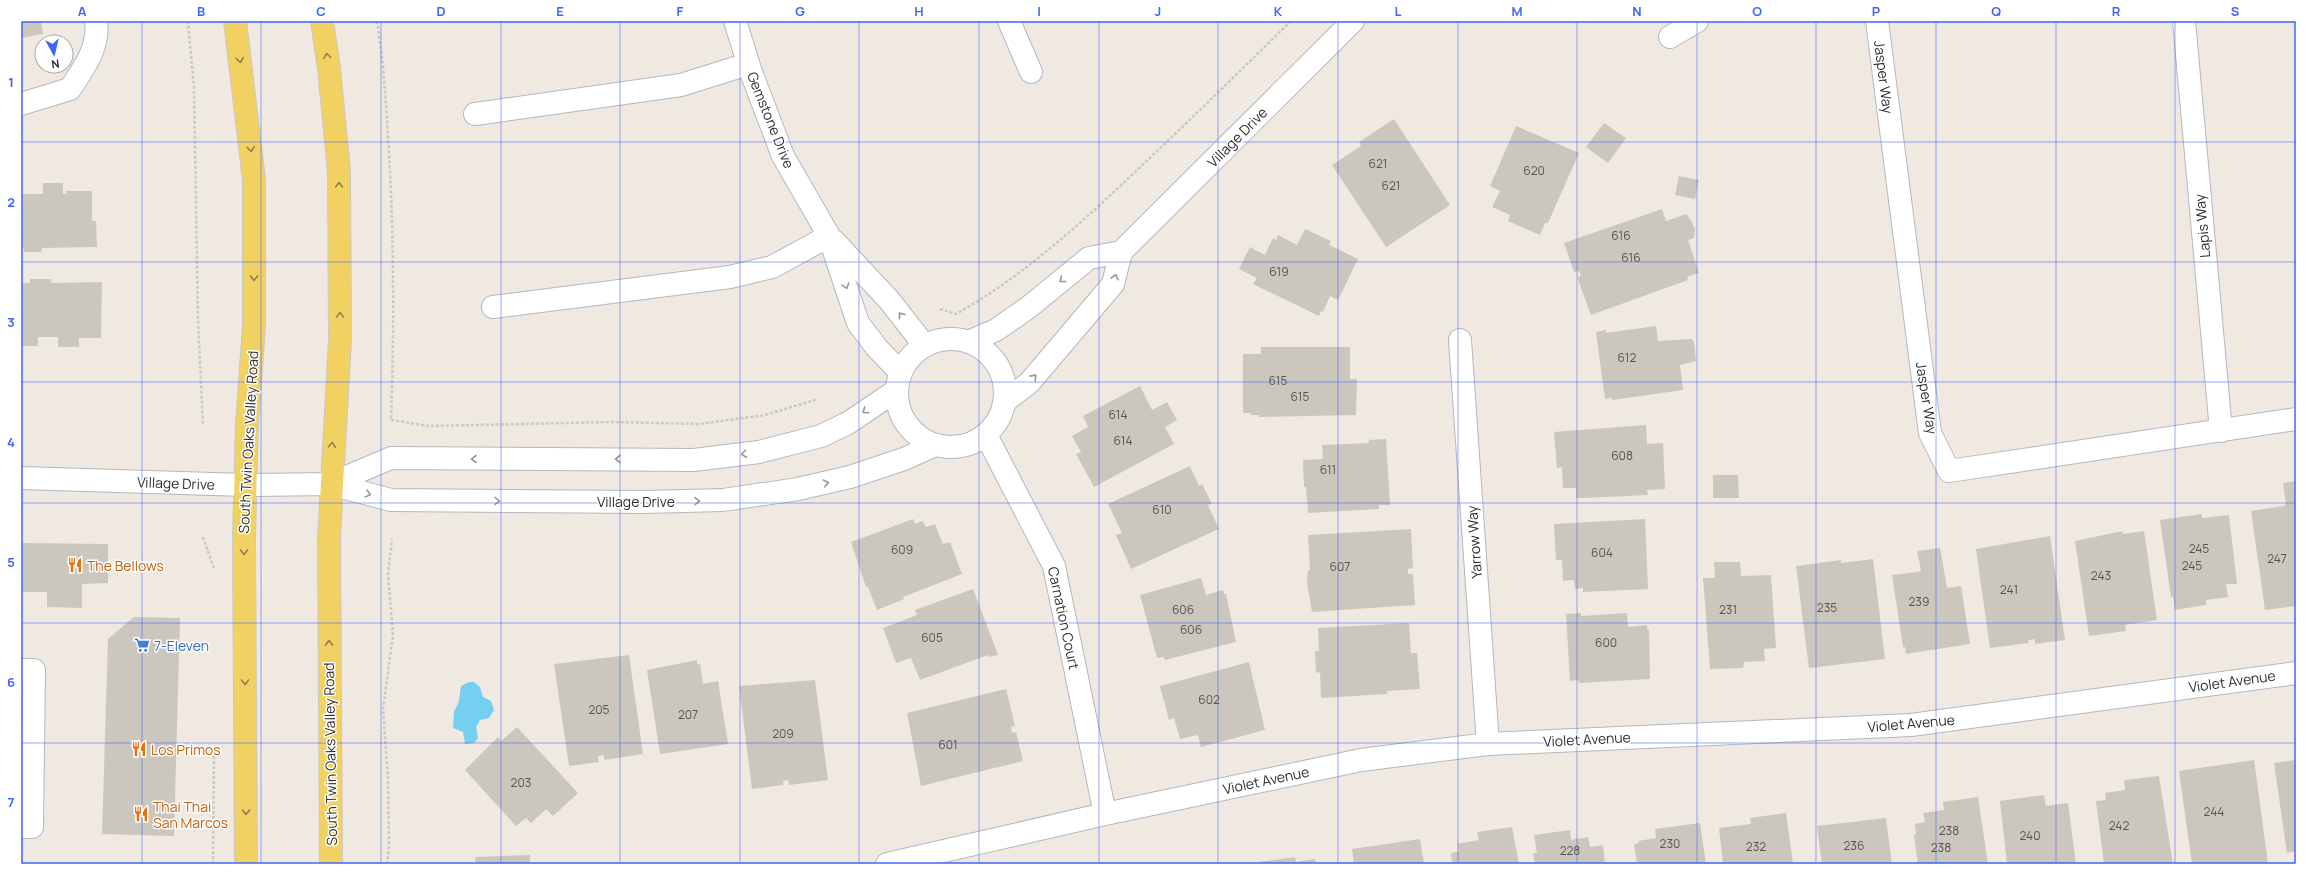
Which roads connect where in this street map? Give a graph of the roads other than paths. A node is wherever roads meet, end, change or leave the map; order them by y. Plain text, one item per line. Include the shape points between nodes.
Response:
1 (96, 21) edge
2 (235, 21) edge
3 (322, 21) edge
4 (734, 21) edge
5 (1009, 21) edge
6 (1353, 21) edge
7 (1697, 21) edge
8 (1877, 21) edge
9 (2184, 21) edge
10 (1670, 37) dead end
11 (748, 64) junction
12 (1030, 72) dead end
13 (21, 104) edge
14 (475, 114) dead end
15 (829, 236) junction
16 (1121, 252) junction
17 (493, 306) dead end
18 (1460, 340) dead end
19 (968, 342) junction
20 (925, 346) junction
21 (899, 381) junction
22 (1004, 402) junction
23 (2296, 419) edge
24 (2221, 430) junction
25 (986, 434) junction
26 (935, 445) junction
27 (21, 478) edge
28 (330, 484) junction
29 (245, 485) junction
30 (21, 670) edge
31 (2296, 673) edge
32 (1488, 744) junction
33 (1105, 814) junction
34 (21, 827) edge
35 (246, 864) edge
36 (331, 864) edge
37 (887, 864) edge

1 - 13 street via 97,30 90,58 70,89
2 -> 29 main road, South Twin Oaks Valley Road via 254,180 254,326
28 -> 3 main road, South Twin Oaks Valley Road via 340,339 339,172
4 - 11 street, Gemstone Drive
5 - 12 street
6 - 16 street, Village Drive
7 - 10 street
8 - 24 street, Jasper Way via 1930,433 1949,471
9 - 24 street, Lapis Way
11 - 14 street via 681,85
11 - 15 street, Gemstone Drive via 783,156
15 - 17 street via 772,267 730,277
20 -> 15 street, Gemstone Drive via 890,300
15 -> 21 street, Gemstone Drive via 858,323
16 -> 19 street via 1089,258 1029,307 996,330
22 -> 16 street via 1028,383 1113,284
18 - 32 street, Yarrow Way
19 - 20 street via 954,339
19 - 22 street via 982,349 993,359 1001,372 1005,387
20 - 21 street via 911,357
21 - 26 street via 898,404 903,417 910,429
21 -> 28 street, Village Drive via 848,423 821,436 759,452 694,460 391,458
22 - 25 street via 998,420
23 - 24 street, Jasper Way
25 - 26 street via 971,444 953,447
25 - 33 street, Carnation Court via 1054,566
28 -> 26 street, Village Drive via 391,500 723,500 850,478
27 - 29 street, Village Drive
28 - 29 street, Village Drive
36 -> 28 main road, South Twin Oaks Valley Road
29 -> 35 main road, South Twin Oaks Valley Road
30 - 34 street via 34,670 32,827
31 - 32 street, Violet Avenue via 1911,725
32 - 33 street, Violet Avenue via 1361,760
33 - 37 street, Violet Avenue

